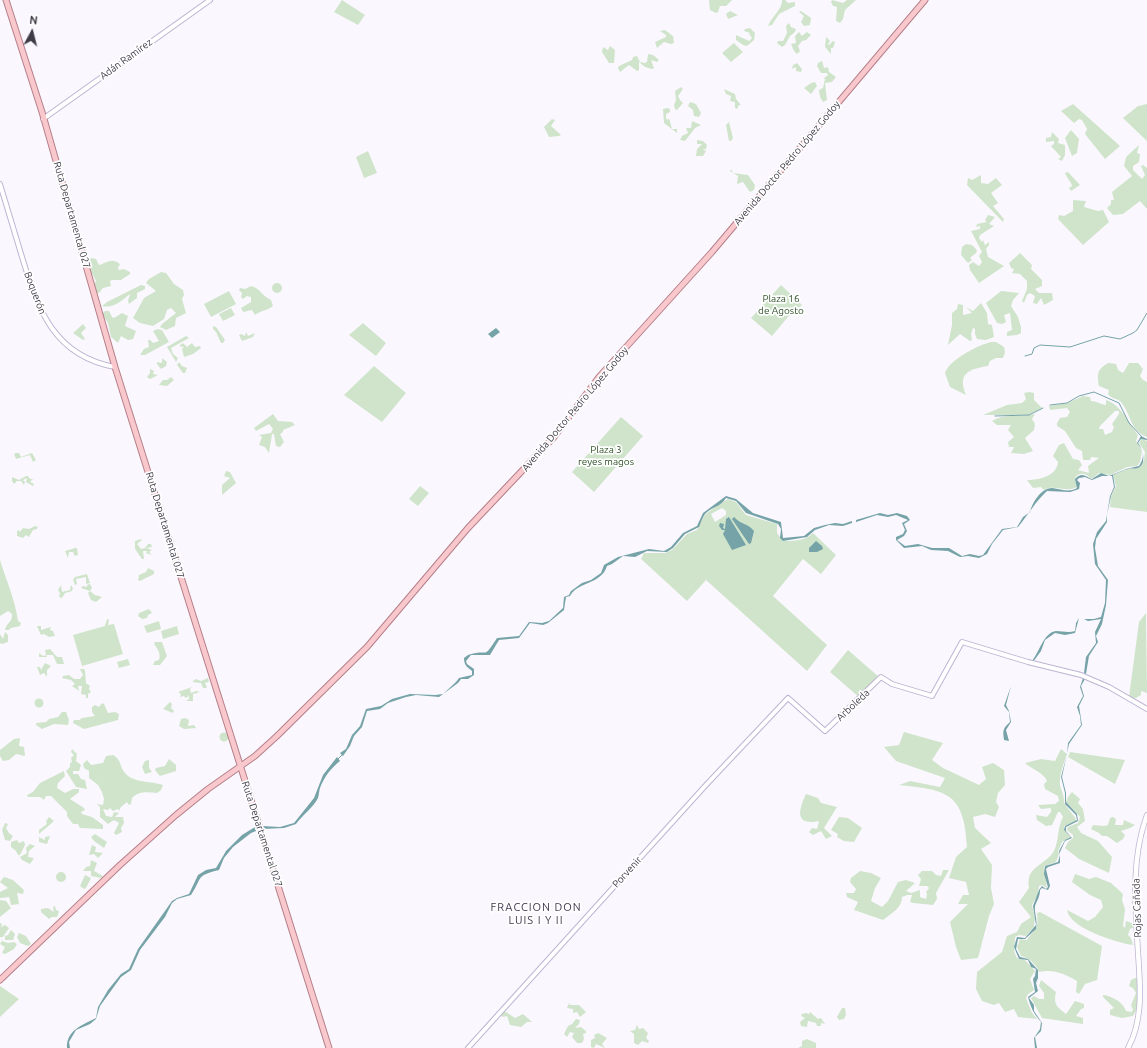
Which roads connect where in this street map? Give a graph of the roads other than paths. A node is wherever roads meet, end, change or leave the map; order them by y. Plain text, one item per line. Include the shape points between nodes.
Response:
1 (6, 0) edge
2 (210, 0) edge
3 (925, 0) edge
4 (43, 118) junction
5 (0, 184) edge
6 (115, 367) junction
7 (788, 698) joint
8 (1147, 709) edge
9 (241, 766) junction
10 (1147, 815) edge
11 (0, 980) edge
12 (329, 1048) edge
13 (468, 1048) edge
14 (1128, 1048) edge

1 - 4 main road, Ruta Departamental 027
2 - 4 street, Adán Ramírez
3 - 9 main road, Avenida Doctor Pedro López Godoy via 723,240 599,377 554,437 468,528 371,642 286,728
4 - 6 main road, Ruta Departamental 027
5 - 6 street, Boquerón via 30,284 44,317 68,346 94,360
6 - 9 main road, Ruta Departamental 027
7 - 8 street, Arboleda via 825,731 881,678 932,696 962,642 1087,677
7 - 13 street, Porvenir
9 - 11 main road, Avenida Doctor Pedro López Godoy via 176,815
9 - 12 main road, Ruta Departamental 027
10 - 14 main road, Rojas Cañada via 1138,842 1136,866 1139,1006 1135,1030

